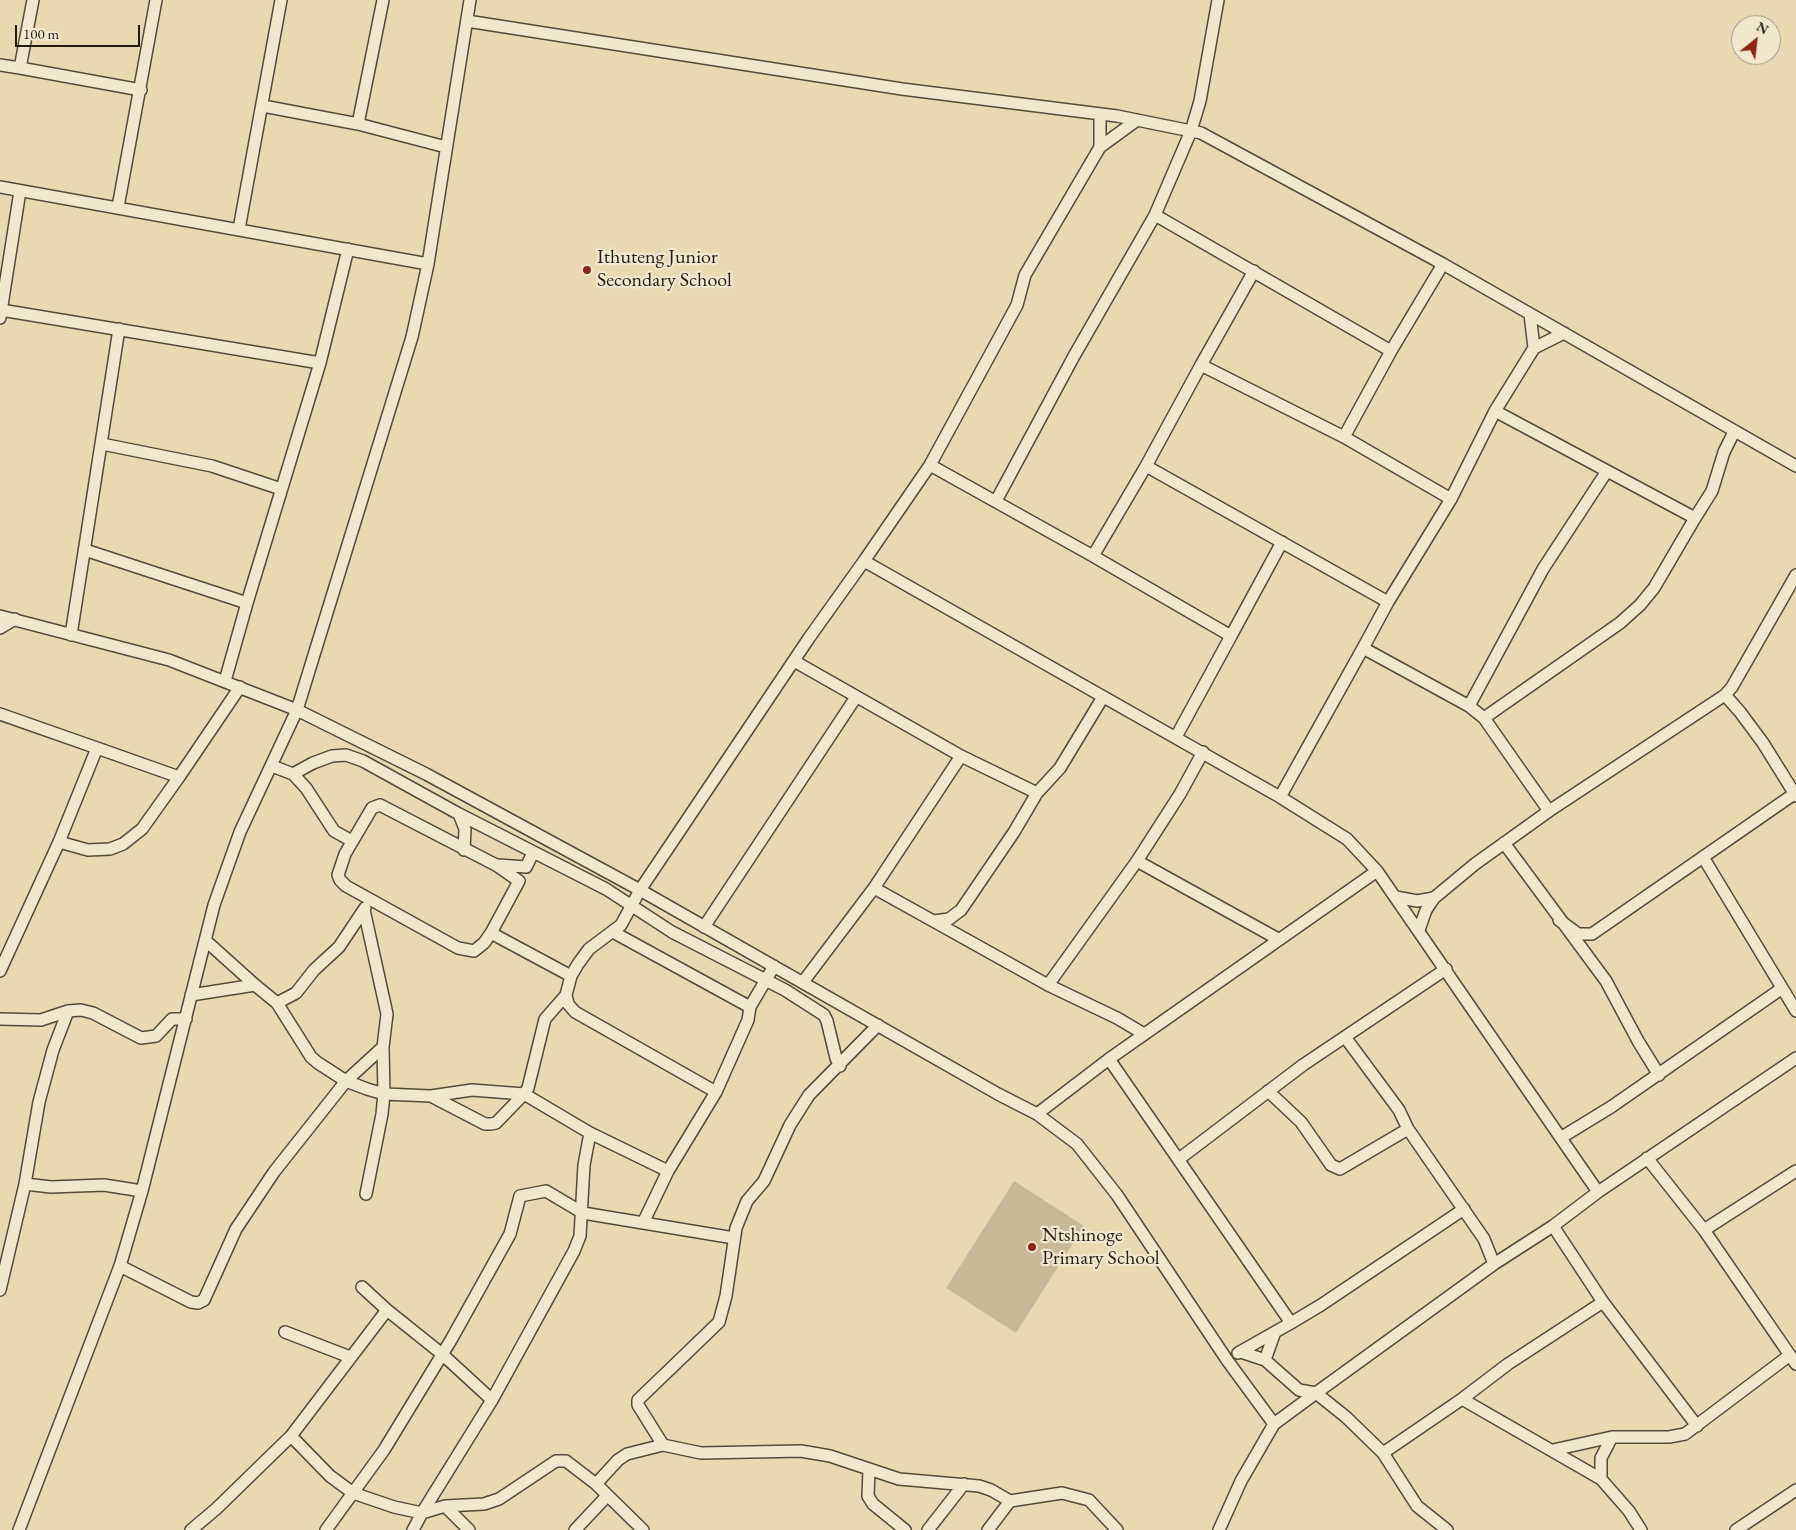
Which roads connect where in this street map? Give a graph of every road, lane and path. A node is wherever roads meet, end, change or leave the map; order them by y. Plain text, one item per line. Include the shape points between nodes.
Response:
1 (33, 0) edge
2 (156, 0) edge
3 (282, 0) edge
4 (383, 0) edge
5 (470, 0) edge
6 (1218, 0) edge
7 (467, 21) junction
8 (0, 65) edge
9 (20, 68) junction
10 (141, 90) junction
11 (263, 106) junction
12 (1100, 114) junction
13 (1137, 120) junction
14 (358, 124) junction
15 (1191, 131) junction
16 (446, 146) junction
17 (1100, 147) junction
18 (0, 187) edge
19 (20, 190) junction
20 (118, 207) junction
21 (1155, 215) junction
22 (239, 229) junction
23 (348, 249) junction
24 (428, 264) junction
25 (1443, 264) junction
26 (1254, 271) junction
27 (1, 314) edge
28 (1530, 314) junction
29 (119, 329) junction
30 (1564, 333) junction
31 (1534, 348) junction
32 (1391, 351) junction
33 (320, 363) junction
34 (1201, 366) junction
35 (1495, 412) junction
36 (1734, 432) junction
37 (1344, 437) junction
38 (102, 444) junction
39 (930, 465) junction
40 (1146, 466) junction
41 (1796, 466) edge
42 (1607, 471) junction
43 (281, 489) junction
44 (1451, 500) junction
45 (996, 501) junction
46 (1695, 518) junction
47 (1282, 542) junction
48 (85, 550) junction
49 (1093, 556) junction
50 (864, 561) junction
51 (1796, 575) edge
52 (1388, 602) junction
53 (247, 603) junction
54 (0, 616) edge
55 (15, 619) junction
56 (0, 628) edge
57 (71, 635) junction
58 (1231, 636) junction
59 (1363, 648) junction
60 (794, 661) junction
61 (225, 681) junction
62 (240, 687) junction
63 (1725, 695) junction
64 (1103, 697) junction
65 (856, 698) junction
66 (1469, 706) junction
67 (297, 710) junction
68 (0, 714) edge
69 (1484, 718) junction
70 (1176, 737) junction
71 (97, 748) junction
72 (1203, 752) junction
73 (382, 753) junction
74 (404, 753) dead end
75 (960, 756) junction
76 (272, 766) junction
77 (293, 774) junction
78 (179, 777) junction
79 (1037, 793) junction
80 (1795, 795) edge
81 (1280, 798) junction
82 (1549, 811) junction
83 (459, 814) junction
84 (60, 842) junction
85 (352, 842) junction
86 (1504, 843) junction
87 (464, 850) junction
88 (534, 853) junction
89 (1703, 857) junction
90 (1137, 861) junction
91 (496, 865) junction
92 (526, 868) junction
93 (1377, 871) junction
94 (519, 881) junction
95 (874, 888) junction
96 (640, 890) junction
97 (1396, 897) junction
98 (1434, 898) junction
99 (369, 899) junction
100 (632, 907) junction
101 (364, 910) junction
102 (1559, 920) junction
103 (934, 921) junction
104 (704, 927) junction
105 (1419, 930) junction
106 (613, 932) junction
107 (491, 933) junction
108 (1278, 939) junction
109 (205, 940) junction
110 (774, 966) junction
111 (1446, 969) junction
112 (0, 971) edge
113 (571, 976) junction
114 (766, 981) junction
115 (803, 982) junction
116 (255, 985) junction
117 (1048, 985) junction
118 (1781, 989) junction
119 (566, 994) junction
120 (191, 995) junction
121 (278, 1003) junction
122 (750, 1007) junction
123 (68, 1010) junction
124 (1796, 1011) edge
125 (0, 1019) edge
126 (186, 1019) junction
127 (878, 1025) junction
128 (1144, 1034) junction
129 (1345, 1036) junction
130 (383, 1047) junction
131 (1796, 1058) edge
132 (1109, 1059) junction
133 (840, 1066) junction
134 (1659, 1075) junction
135 (346, 1081) junction
136 (1268, 1091) junction
137 (716, 1092) junction
138 (384, 1094) junction
139 (524, 1094) junction
140 (431, 1096) junction
141 (1037, 1114) junction
142 (1408, 1129) junction
143 (590, 1133) junction
144 (1562, 1137) junction
145 (1648, 1158) junction
146 (1180, 1159) junction
147 (668, 1171) junction
148 (1796, 1171) edge
149 (25, 1184) junction
150 (142, 1191) junction
151 (1598, 1192) junction
152 (366, 1194) dead end
153 (1464, 1209) junction
154 (583, 1213) junction
155 (643, 1223) junction
156 (1553, 1226) junction
157 (1704, 1230) junction
158 (734, 1238) junction
159 (1494, 1264) junction
160 (120, 1266) junction
161 (362, 1287) dead end
162 (0, 1290) edge
163 (1603, 1302) junction
164 (387, 1310) junction
165 (1291, 1323) junction
166 (285, 1332) dead end
167 (1274, 1332) junction
168 (1242, 1352) junction
169 (442, 1354) junction
170 (350, 1357) junction
171 (1227, 1360) junction
172 (1265, 1360) junction
173 (1793, 1360) edge
174 (1316, 1394) junction
175 (1462, 1399) junction
176 (492, 1400) junction
177 (1274, 1424) junction
178 (1697, 1426) junction
179 (291, 1436) junction
180 (1612, 1437) junction
181 (663, 1445) junction
182 (1553, 1450) junction
183 (1383, 1453) junction
184 (869, 1470) junction
185 (1601, 1479) junction
186 (596, 1484) junction
187 (964, 1484) junction
188 (1796, 1490) edge
189 (353, 1494) junction
190 (606, 1496) junction
191 (1010, 1501) junction
192 (445, 1506) junction
193 (422, 1512) junction
194 (19, 1530) edge
195 (191, 1530) edge
196 (326, 1530) edge
197 (413, 1530) edge
198 (469, 1530) edge
199 (574, 1530) edge
200 (644, 1530) edge
201 (905, 1530) edge
202 (928, 1530) edge
203 (988, 1530) edge
204 (1117, 1530) edge
205 (1219, 1530) edge
206 (1447, 1530) edge
207 (1641, 1530) edge
208 (1736, 1530) edge

1 - 9 street
2 - 10 street
3 - 11 street
4 - 14 street
5 - 7 street
6 - 15 street
7 - 12 street via 902,89
7 - 16 street
8 - 9 street
9 - 10 street
10 - 20 street
11 - 14 street
11 - 22 street
12 - 13 street
12 - 17 street
13 - 15 street
13 - 17 street
14 - 16 street
15 - 21 street
15 - 25 street via 1210,138
16 - 24 street
17 - 39 street via 1025,275 1017,305
18 - 19 street
19 - 20 street
19 - 27 street
20 - 22 street
21 - 26 street
21 - 45 street
22 - 23 street
23 - 24 street
23 - 33 street
24 - 67 street via 412,337
25 - 28 street
25 - 32 street
26 - 32 street
26 - 34 street
27 - 29 street
28 - 30 street
28 - 31 street
29 - 33 street
29 - 38 street
30 - 31 street
30 - 36 street
31 - 35 street
32 - 37 street
33 - 43 street
34 - 37 street
34 - 40 street
35 - 42 street
35 - 44 street
36 - 41 street
36 - 46 street via 1712,491
37 - 44 street
38 - 43 street via 212,466
38 - 48 street
39 - 45 street
39 - 50 street
40 - 47 street
40 - 49 street
42 - 46 street
42 - 66 street via 1542,569
43 - 53 street
44 - 52 street
45 - 49 street
46 - 69 street via 1654,588 1640,605 1620,623
47 - 52 street
47 - 58 street
48 - 53 street
48 - 57 street
49 - 58 street
50 - 60 street
50 - 64 street
51 - 63 street
52 - 59 street
53 - 61 street
54 - 55 street
55 - 56 street
55 - 57 street
57 - 61 street via 169,660
58 - 70 street
59 - 66 street
59 - 81 street
60 - 65 street
60 - 96 street
61 - 62 street
62 - 67 street
62 - 78 street
63 - 80 street via 1763,744
63 - 82 street
64 - 70 street
64 - 79 street via 1060,768
65 - 75 street
65 - 104 street
66 - 69 street
67 - 73 street
67 - 76 street
68 - 71 street
69 - 82 street
70 - 72 street
71 - 78 street
71 - 84 street
72 - 81 street
72 - 90 street
73 - 74 street
73 - 96 street
75 - 79 street
75 - 95 street
76 - 77 street
76 - 109 street via 228,861
77 - 83 street via 313,762 346,754
77 - 85 street via 334,831
78 - 84 street via 142,829 123,844 110,849 88,850
79 - 103 street via 961,910 949,919
80 - 89 street
81 - 93 street via 1347,839
82 - 86 street
83 - 87 street via 465,829
83 - 88 street
84 - 112 street
85 - 87 street via 372,808 380,805
85 - 99 street via 338,876 346,886
86 - 98 street
86 - 102 street
87 - 91 street
88 - 92 street
88 - 100 street via 606,889
89 - 102 street via 1592,934 1578,934
89 - 118 street
90 - 108 street
90 - 117 street
91 - 92 street
91 - 94 street
92 - 94 street
93 - 97 street
93 - 108 street
94 - 107 street
95 - 103 street
95 - 115 street
96 - 100 street
96 - 104 street
97 - 98 street via 1417,901
97 - 105 street
98 - 105 street
99 - 101 street
99 - 107 street via 458,948 474,951
100 - 106 street
100 - 114 street via 672,932
101 - 121 street via 339,947 314,970 296,993
101 - 130 street via 387,1014
102 - 134 street via 1606,981
103 - 117 street
104 - 110 street
105 - 111 street
106 - 113 street via 589,949
106 - 122 street
107 - 113 street
108 - 128 street
109 - 116 street
109 - 120 street
110 - 114 street
110 - 115 street
111 - 129 street
111 - 144 street
113 - 119 street
114 - 122 street
114 - 133 street via 824,1015
115 - 127 street
116 - 120 street
116 - 121 street
117 - 128 street
118 - 124 street
118 - 134 street
119 - 137 street via 568,1004 575,1012
119 - 139 street via 545,1019
120 - 126 street
121 - 135 street via 311,1057
122 - 137 street via 748,1020
123 - 125 street via 41,1020
123 - 126 street via 92,1014 141,1038 156,1036 172,1019
123 - 149 street via 39,1102
126 - 150 street
127 - 133 street
127 - 141 street
128 - 132 street
129 - 136 street
129 - 142 street via 1399,1110
130 - 135 street
130 - 138 street
131 - 145 street
132 - 141 street
132 - 146 street
133 - 158 street via 809,1096 790,1125 764,1181 740,1214
134 - 144 street
135 - 138 street
135 - 160 street via 274,1172 236,1229 204,1300 191,1302
136 - 142 street via 1301,1122 1331,1165 1340,1169
136 - 146 street
137 - 147 street
138 - 140 street
138 - 152 street
139 - 140 street via 472,1090
139 - 140 street via 496,1123 491,1124 485,1124
139 - 143 street
141 - 171 street via 1077,1144 1117,1195
142 - 153 street
143 - 147 street
143 - 154 street via 584,1164
144 - 151 street
145 - 151 street
145 - 157 street
146 - 165 street
147 - 155 street
148 - 157 street
149 - 150 street via 50,1188 104,1185
149 - 162 street
150 - 160 street
151 - 156 street
153 - 159 street via 1484,1239
153 - 165 street
154 - 155 street
154 - 169 street via 546,1190 520,1196 510,1234
154 - 176 street via 574,1252
155 - 158 street
156 - 159 street
156 - 163 street
157 - 173 street
158 - 181 street via 719,1322 638,1400
159 - 174 street
160 - 194 street
161 - 164 street
163 - 175 street via 1508,1364
163 - 178 street
164 - 169 street
164 - 170 street
165 - 167 street
166 - 170 street
167 - 168 street
167 - 172 street
168 - 171 street
168 - 172 street
169 - 176 street
169 - 189 street via 384,1450
170 - 179 street
171 - 177 street
172 - 174 street via 1299,1390
173 - 178 street
174 - 177 street
174 - 183 street
175 - 182 street
175 - 183 street
176 - 193 street
177 - 205 street via 1241,1481
178 - 180 street via 1678,1437
179 - 189 street via 330,1476
179 - 195 street
180 - 182 street
180 - 185 street via 1601,1458
181 - 184 street via 701,1452 801,1451 830,1456
181 - 186 street via 627,1454
182 - 185 street
183 - 206 street via 1417,1506
184 - 187 street via 899,1479
184 - 201 street via 868,1496 873,1504
185 - 207 street
186 - 190 street
186 - 192 street via 566,1461 556,1461 499,1499 476,1505
187 - 191 street via 991,1490
187 - 202 street
188 - 208 street
189 - 193 street
189 - 196 street
190 - 199 street
190 - 200 street
191 - 203 street
191 - 204 street via 1062,1493 1078,1496 1089,1500
192 - 193 street
192 - 198 street
193 - 197 street

